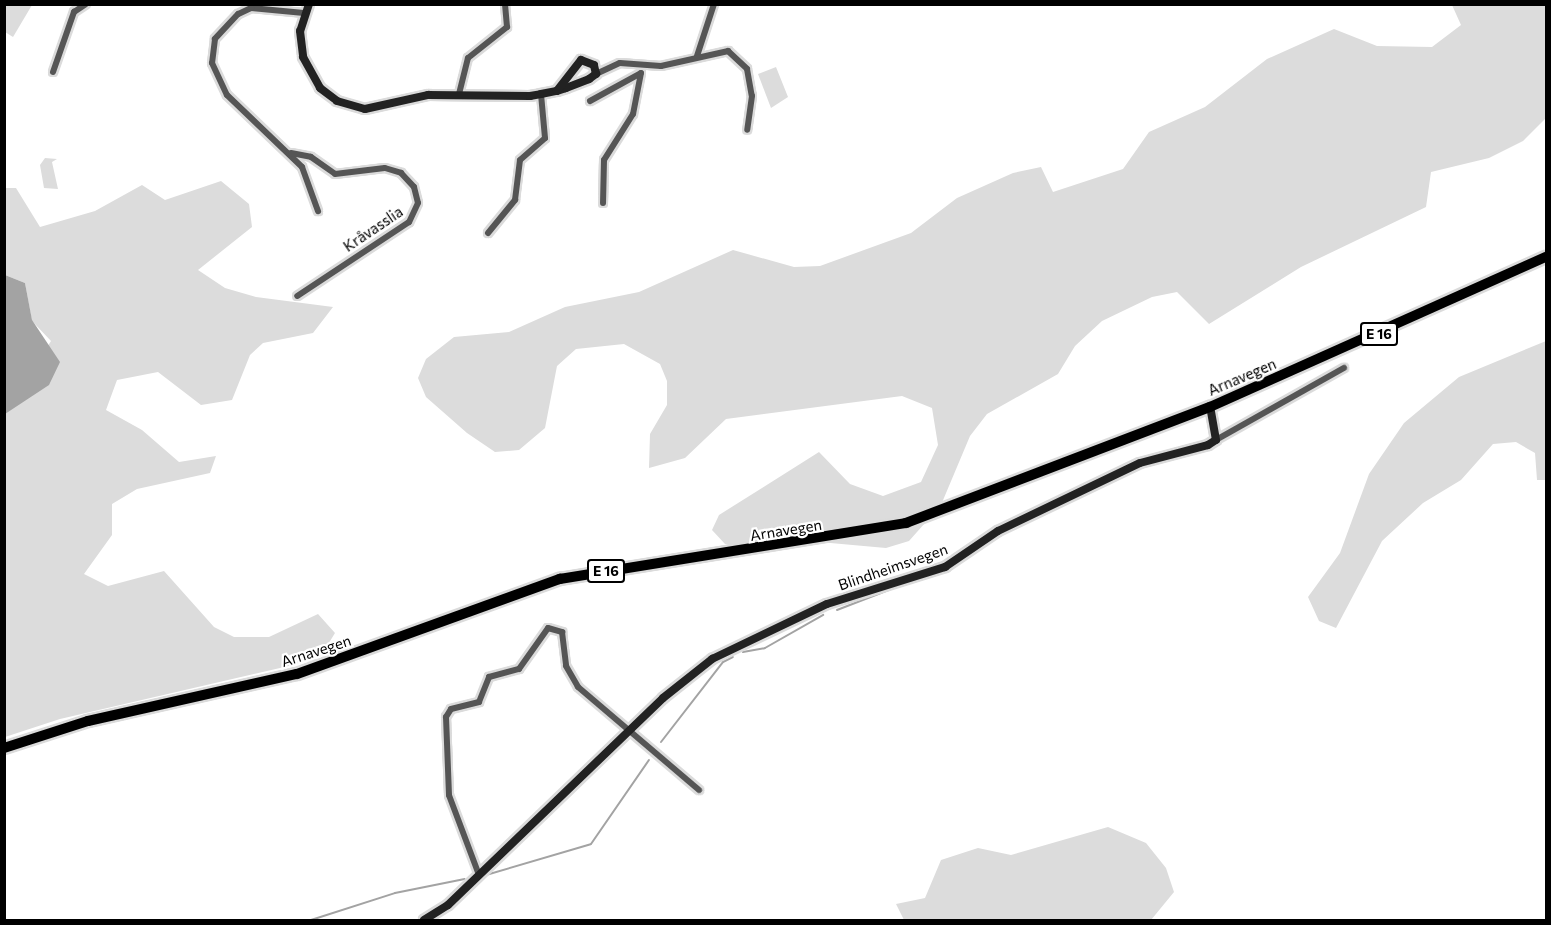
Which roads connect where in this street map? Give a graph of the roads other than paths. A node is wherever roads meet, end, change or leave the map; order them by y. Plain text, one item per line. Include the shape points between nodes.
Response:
1 (86, 4) edge
2 (309, 4) edge
3 (505, 4) edge
4 (714, 4) edge
5 (250, 6) edge
6 (304, 13) junction
7 (697, 56) junction
8 (641, 69) junction
9 (52, 72) dead end
10 (596, 74) junction
11 (557, 91) junction
12 (459, 94) junction
13 (541, 94) junction
14 (590, 101) dead end
15 (747, 130) dead end
16 (291, 153) junction
17 (603, 203) dead end
18 (318, 211) dead end
19 (488, 232) dead end
20 (1546, 257) edge
21 (297, 296) dead end
22 (1344, 368) dead end
23 (1210, 407) junction
24 (1216, 440) junction
25 (627, 732) junction
26 (4, 748) edge
27 (699, 790) dead end
28 (479, 875) junction
29 (424, 921) edge

1 - 9 street via 74,12
2 - 6 street
3 - 12 street via 507,27 468,58
4 - 7 street
5 - 6 street, Kråvasslia
5 - 16 street, Kråvasslia via 228,22 215,39 214,74 227,94
6 - 12 street via 303,57 320,88 337,101 379,109 428,95
7 - 8 street
7 - 15 street via 728,51 739,57 751,85
8 - 10 street via 620,63
8 - 14 street
8 - 17 street via 633,114 604,160
10 - 11 street
10 - 11 street via 591,62 581,60
11 - 13 street
12 - 13 street
13 - 19 street via 545,138 520,160 515,200
16 - 18 street, Kråvasslia via 309,180
16 - 21 street, Kråvasslia via 311,157 335,174 385,168 401,172 414,187 418,203 410,222
20 - 23 highway, Arnavegen / E 16
22 - 24 street, Blindheimsvegen
23 - 24 street
23 - 26 highway, Arnavegen / E 16 via 906,523 560,579 297,674 88,721
24 - 25 street, Blindheimsvegen via 1140,464 998,531 945,567 827,604 711,659
25 - 27 street
25 - 28 street, Blindheimsvegen
25 - 28 street via 573,681 557,627 543,633 519,669 489,677 479,702 447,713 449,795
28 - 29 street, Blindheimsvegen

